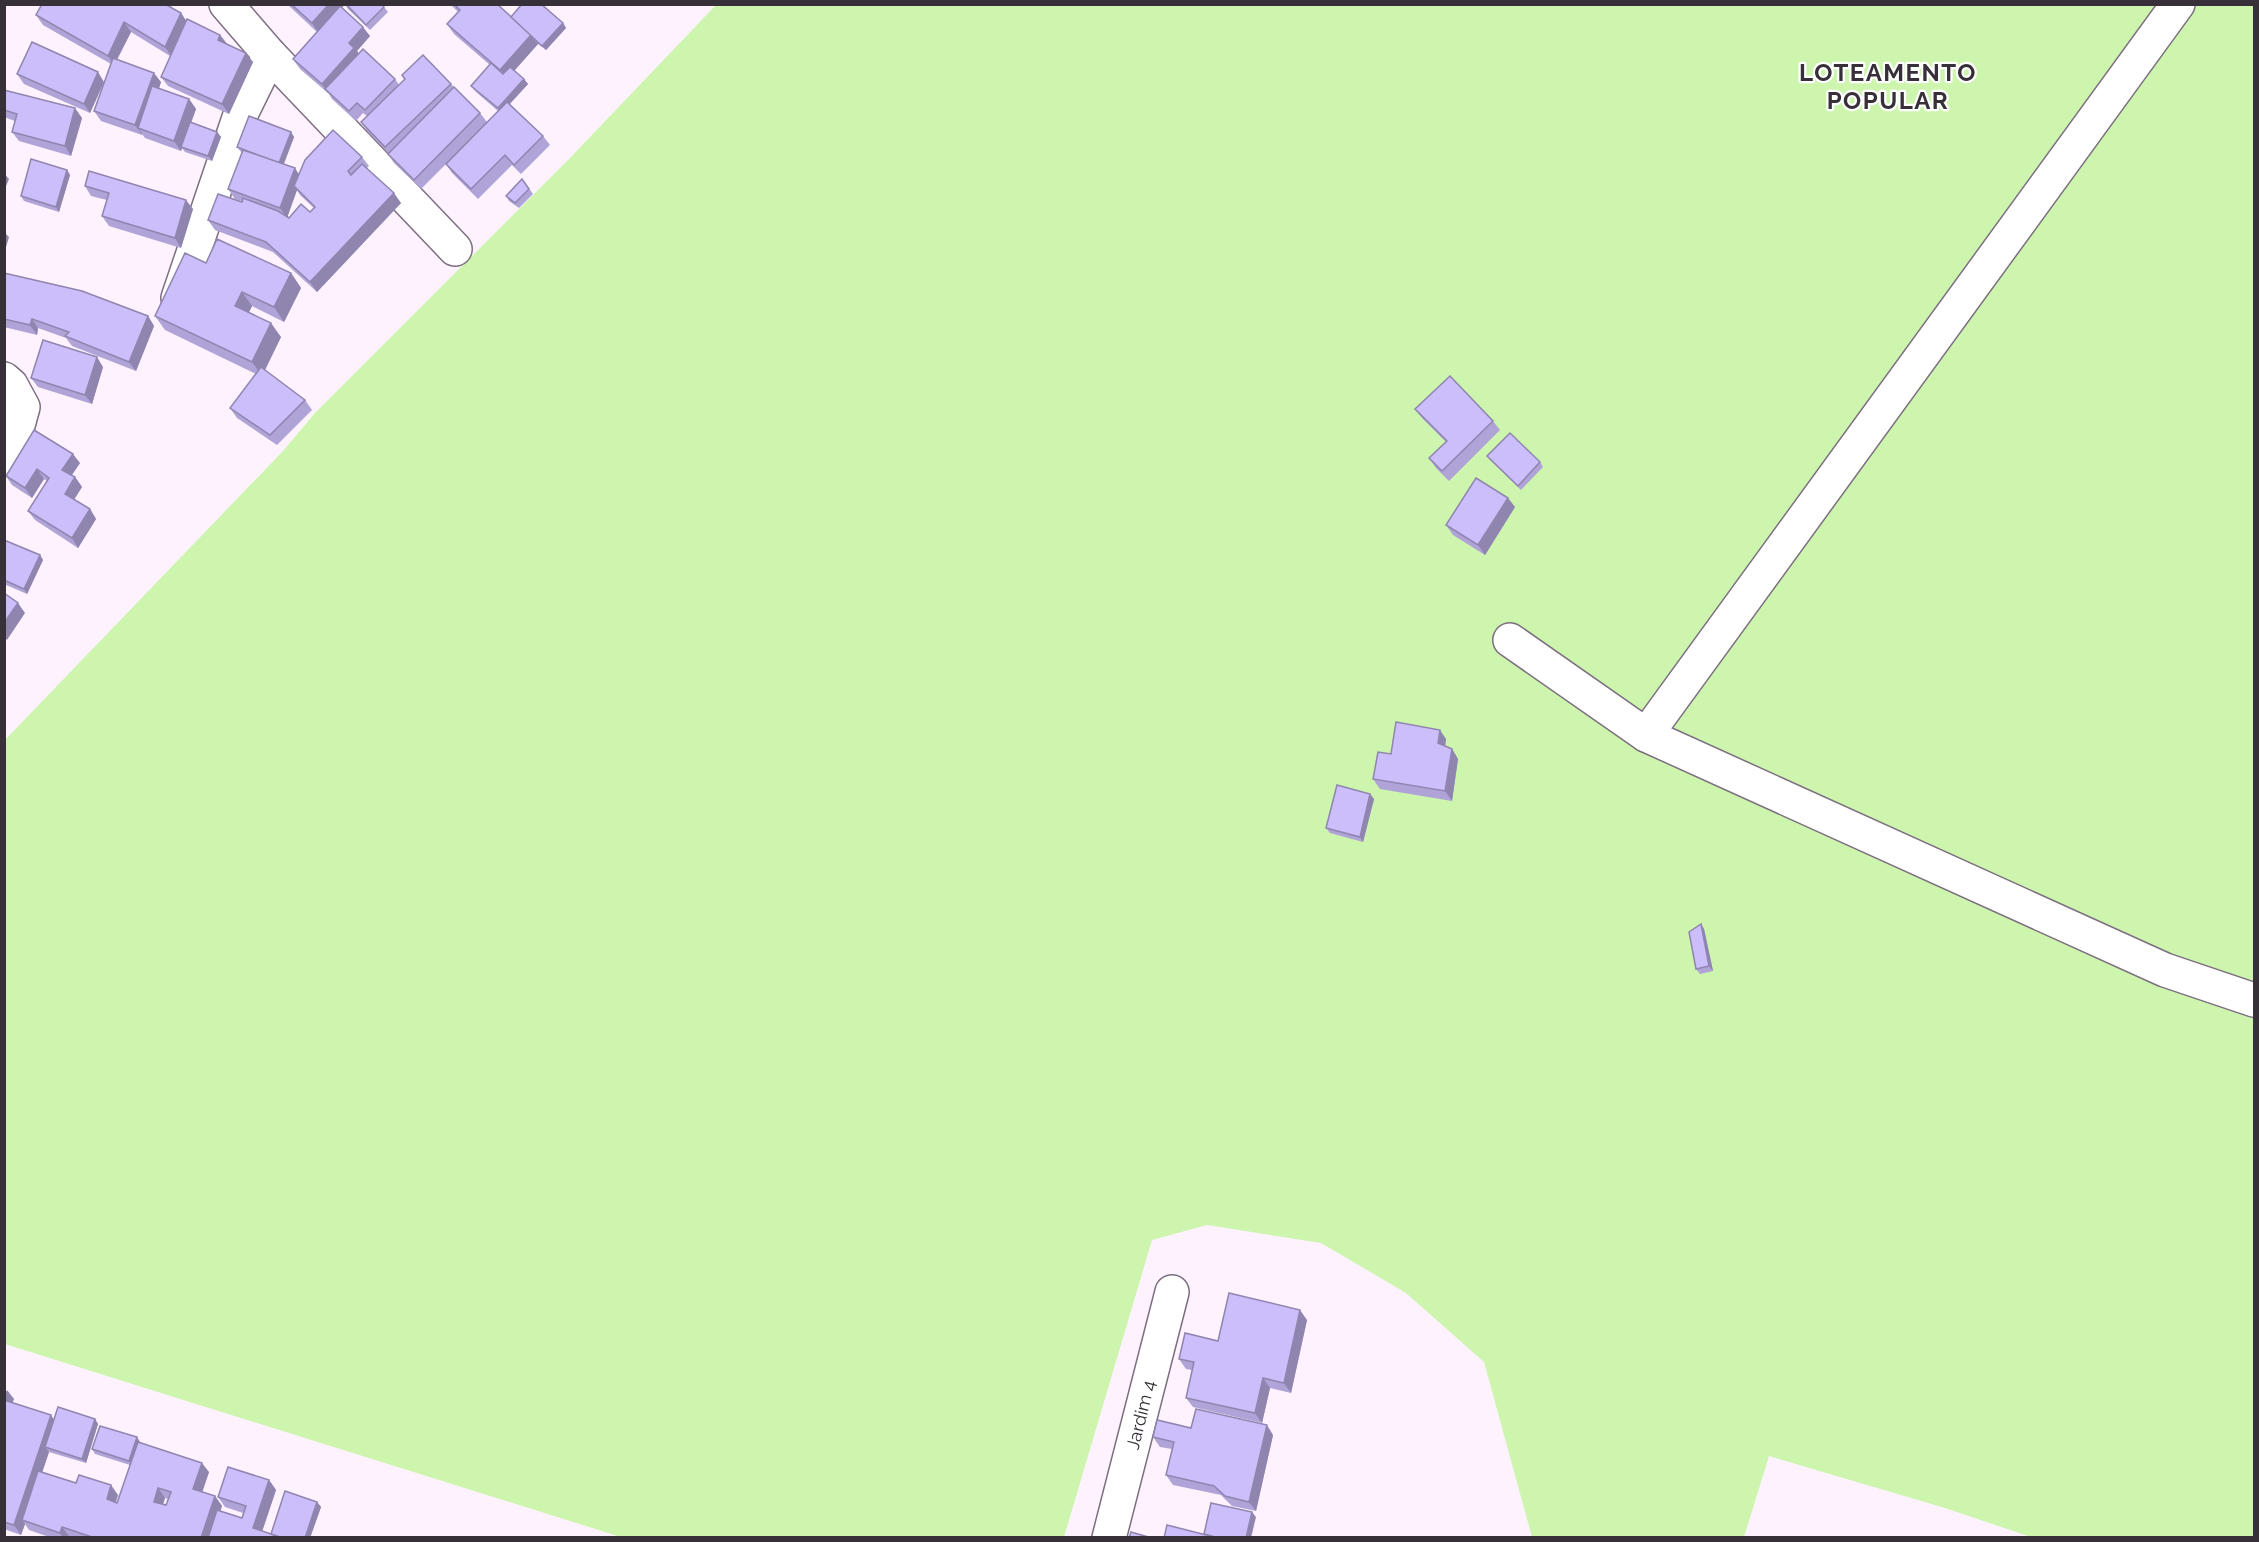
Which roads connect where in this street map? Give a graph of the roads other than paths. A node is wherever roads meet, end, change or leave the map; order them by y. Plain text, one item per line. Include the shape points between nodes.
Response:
1 (226, 4) edge
2 (2178, 4) edge
3 (270, 55) junction
4 (455, 249) dead end
5 (178, 300) edge
6 (4, 379) edge
7 (4, 459) edge
8 (1510, 640) dead end
9 (1646, 735) junction
10 (2254, 999) edge
11 (1172, 1292) dead end
12 (1109, 1538) edge

1 - 3 street
2 - 9 street
3 - 4 street
3 - 5 street via 239,118
6 - 7 street via 23,407
8 - 9 street
9 - 10 street via 2166,969
11 - 12 street, Jardim 4

